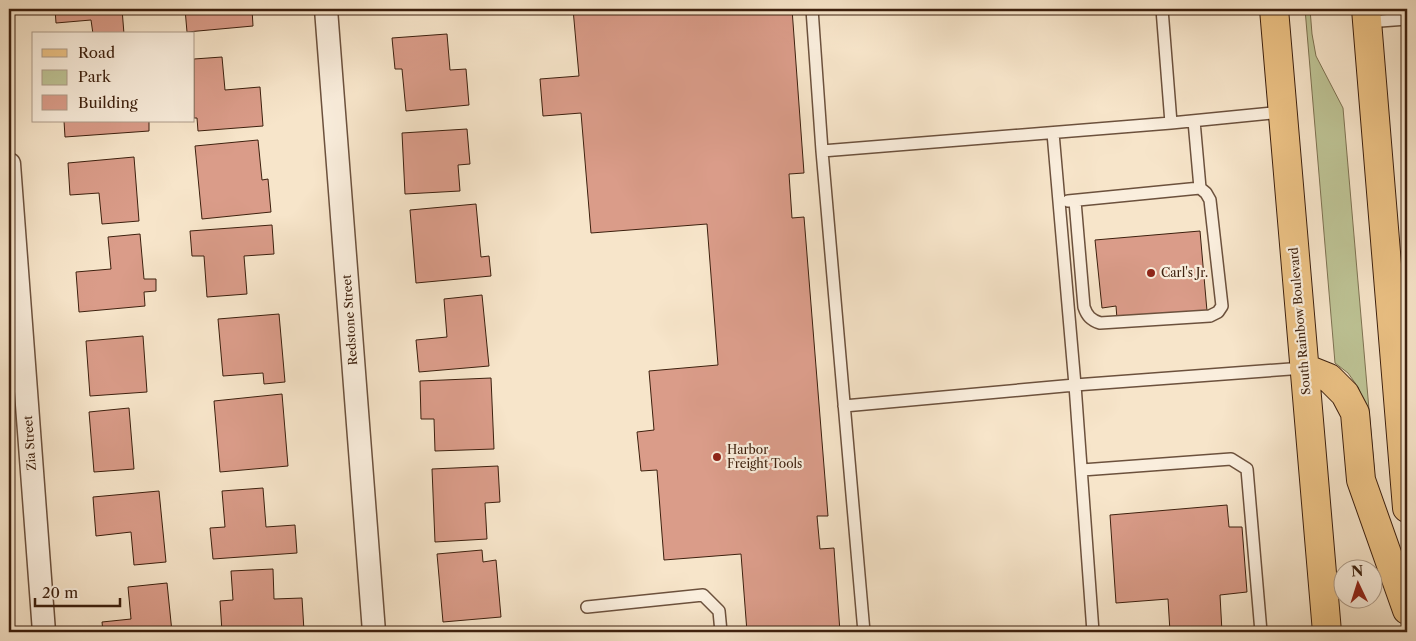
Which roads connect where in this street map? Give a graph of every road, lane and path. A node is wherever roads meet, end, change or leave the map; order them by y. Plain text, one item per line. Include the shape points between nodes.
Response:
1 (326, 9) edge
2 (812, 9) edge
3 (1162, 9) edge
4 (1274, 9) edge
5 (1367, 15) edge
6 (1407, 19) edge
7 (1282, 112) junction
8 (1194, 121) junction
9 (1171, 123) junction
10 (1053, 133) junction
11 (822, 151) junction
12 (9, 164) edge
13 (1200, 188) junction
14 (1076, 201) junction
15 (1059, 202) junction
16 (1082, 287) junction
17 (1067, 288) junction
18 (14, 292) edge
19 (1400, 327) edge
20 (1304, 368) junction
21 (1075, 385) junction
22 (844, 406) junction
23 (1404, 428) edge
24 (1082, 470) junction
25 (1407, 508) edge
26 (587, 607) dead end
27 (1407, 610) edge
28 (44, 632) edge
29 (374, 632) edge
30 (721, 632) edge
31 (864, 632) edge
32 (1094, 632) edge
33 (1260, 632) edge
34 (1327, 632) edge

1 - 29 street, Redstone Street
2 - 11 lane
3 - 9 lane
4 - 7 main road, South Rainbow Boulevard
5 - 6 lane
5 - 19 main road
7 - 8 lane
7 - 20 main road, South Rainbow Boulevard
8 - 9 lane
8 - 13 lane
9 - 10 lane
10 - 11 lane
10 - 15 lane
11 - 22 lane
12 - 18 street, Zia Street
13 - 14 lane
13 - 16 lane via 1210,200 1222,306 1218,312 1210,316 1100,323 1086,314
14 - 15 lane
14 - 16 lane
15 - 17 lane
16 - 17 lane
17 - 21 lane
18 - 28 street, Zia Street
19 - 23 main road
20 - 21 lane
20 - 27 main road via 1329,378 1345,394 1355,413 1361,480
20 - 34 main road, South Rainbow Boulevard
21 - 22 lane
21 - 24 lane
22 - 31 lane
23 - 25 main road
24 - 32 lane
24 - 33 lane via 1231,459 1247,469
26 - 30 lane via 702,595 719,610

